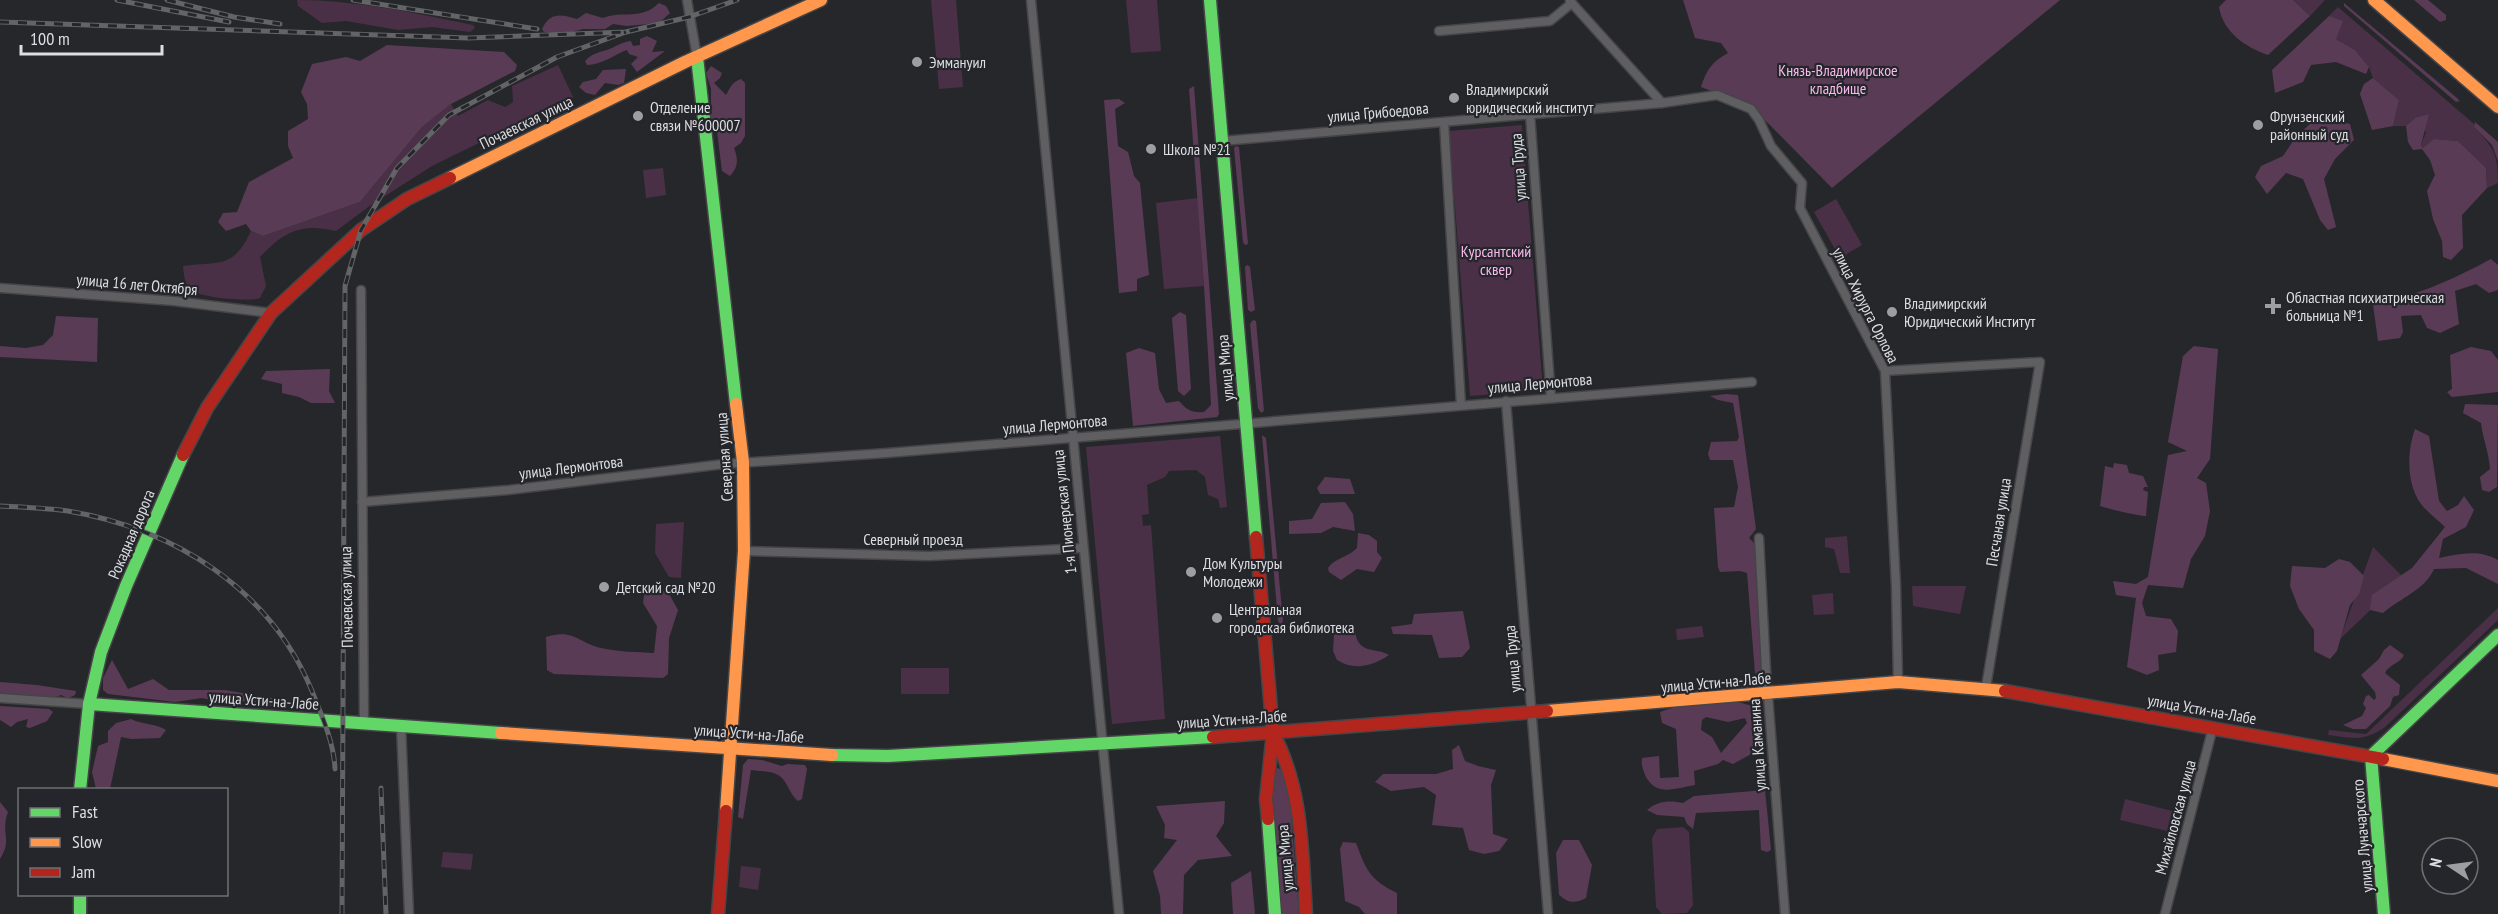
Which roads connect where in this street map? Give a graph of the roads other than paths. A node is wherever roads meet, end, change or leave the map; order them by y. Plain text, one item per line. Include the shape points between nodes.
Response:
1 (687, 0) edge
2 (821, 0) edge
3 (1031, 0) edge
4 (1210, 0) edge
5 (2374, 0) edge
6 (1570, 2) edge
7 (1439, 32) dead end
8 (697, 57) junction
9 (1717, 95) joint
10 (1662, 103) junction
11 (2498, 107) edge
12 (1530, 114) junction
13 (1444, 122) junction
14 (1222, 141) junction
15 (0, 288) edge
16 (361, 290) dead end
17 (271, 313) junction
18 (1885, 371) junction
19 (1752, 382) dead end
20 (1551, 398) junction
21 (1506, 401) junction
22 (1461, 405) junction
23 (1246, 422) junction
24 (1072, 438) junction
25 (743, 462) junction
26 (362, 502) junction
27 (1759, 538) dead end
28 (1083, 548) junction
29 (744, 551) junction
30 (2498, 635) edge
31 (1898, 682) junction
32 (1986, 687) junction
33 (1768, 694) junction
34 (0, 698) edge
35 (89, 704) junction
36 (1532, 713) junction
37 (364, 723) junction
38 (401, 725) junction
39 (2213, 727) junction
40 (1273, 733) junction
41 (1103, 743) junction
42 (731, 748) junction
43 (2371, 756) junction
44 (2498, 781) edge
45 (80, 788) edge
46 (80, 896) edge
47 (80, 914) edge
48 (409, 914) edge
49 (718, 914) edge
50 (1119, 914) edge
51 (1275, 914) edge
52 (1306, 914) edge
53 (1548, 914) edge
54 (1785, 914) edge
55 (2165, 914) edge
56 (2384, 914) edge

1 - 8 street, Северная улица
2 - 8 street, Почаевская улица
3 - 24 street, 1-я Пионерская улица
4 - 14 street, улица Мира
5 - 11 street
6 - 7 street via 1550,21
6 - 10 street
8 - 17 street, Почаевская улица via 408,199 336,250
8 - 25 street, Северная улица
9 - 10 street, улица Грибоедова
9 - 18 street, улица Хирурга Орлова via 1751,109 1771,146 1802,183 1800,208
10 - 12 street, улица Грибоедова
12 - 13 street, улица Грибоедова
12 - 20 street, улица Труда
13 - 14 street, улица Грибоедова
13 - 22 street
14 - 23 street, улица Мира
15 - 17 street, улица 16 лет Октября via 174,301
16 - 26 street, Почаевская улица
17 - 35 street, Рокадная дорога via 207,408 175,471 101,652
18 - 31 street, улица Хирурга Орлова
18 - 32 street, Песчаная улица via 2040,362
19 - 20 street, улица Лермонтова
20 - 21 street, улица Лермонтова
21 - 22 street, улица Лермонтова
21 - 36 street, улица Труда
22 - 23 street, улица Лермонтова
23 - 24 street, улица Лермонтова
23 - 40 street, улица Мира
24 - 25 street, улица Лермонтова
24 - 28 street, 1-я Пионерская улица
25 - 26 street, улица Лермонтова via 508,490
25 - 29 street, Северная улица
26 - 37 street, Почаевская улица
27 - 33 street, улица Каманина
28 - 29 street, Северный проезд via 929,556
28 - 41 street, 1-я Пионерская улица
29 - 42 street, Северная улица
30 - 43 street
31 - 32 street, улица Усти-на-Лабе
31 - 33 street, улица Усти-на-Лабе
32 - 39 street, улица Усти-на-Лабе
33 - 36 street, улица Усти-на-Лабе
33 - 54 street, улица Каманина
34 - 35 street
35 - 37 street, улица Усти-на-Лабе
35 - 45 street, Рокадная дорога
36 - 40 street, улица Усти-на-Лабе
36 - 53 street, улица Труда
37 - 38 street, улица Усти-на-Лабе
38 - 42 street, улица Усти-на-Лабе
38 - 48 street
39 - 43 street, улица Усти-на-Лабе
39 - 55 street, Михайловская улица
40 - 41 street, улица Усти-на-Лабе
40 - 51 street, улица Мира via 1266,799
40 - 52 street, улица Мира via 1284,749 1297,796
41 - 42 street, улица Усти-на-Лабе via 888,756
41 - 50 street, 1-я Пионерская улица
42 - 49 street, Северная улица
43 - 44 street, улица Усти-на-Лабе
43 - 56 street, улица Луначарского
46 - 47 street

